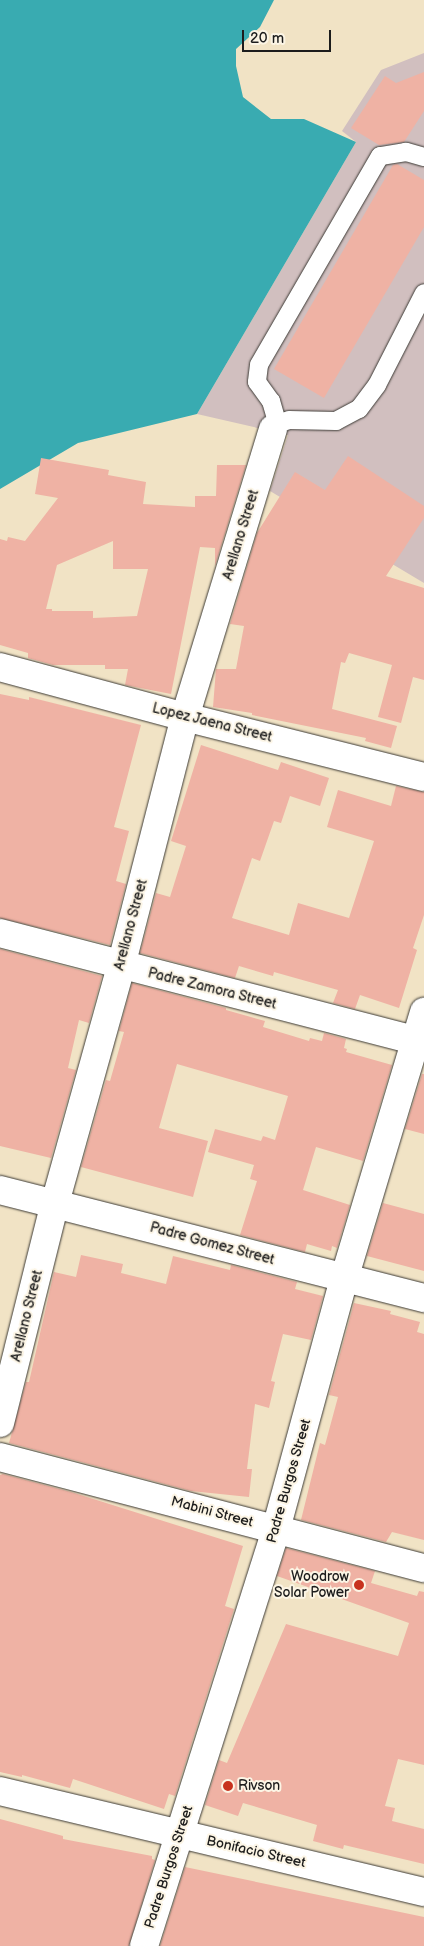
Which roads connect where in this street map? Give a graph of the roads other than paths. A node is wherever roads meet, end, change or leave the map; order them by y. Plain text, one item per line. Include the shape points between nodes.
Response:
1 (424, 157) edge
2 (424, 293) edge
3 (273, 429) junction
4 (0, 667) edge
5 (185, 717) junction
6 (424, 777) edge
7 (0, 934) edge
8 (121, 966) junction
9 (424, 1012) edge
10 (420, 1042) edge
11 (0, 1190) edge
12 (55, 1203) junction
13 (344, 1279) junction
14 (424, 1298) edge
15 (0, 1423) edge
16 (0, 1457) edge
17 (276, 1529) junction
18 (424, 1568) edge
19 (0, 1791) edge
20 (180, 1834) junction
21 (424, 1892) edge
22 (144, 1946) edge

1 - 3 lane via 406,152 380,156 260,365 257,382 271,401 276,418
2 - 3 lane via 376,385 359,409 336,421 288,420
3 - 5 street, Arellano Street
4 - 5 street, Lopez Jaena Street
5 - 6 street, Lopez Jaena Street
5 - 8 street, Arellano Street
7 - 8 street, Padre Zamora Street
8 - 10 street, Padre Zamora Street
8 - 12 street, Arellano Street
9 - 10 street, Padre Burgos Street
10 - 13 street, Padre Burgos Street
11 - 12 street, Padre Gomez Street
12 - 13 street, Padre Gomez Street
12 - 15 street, Arellano Street
13 - 14 street, Padre Gomez Street
13 - 17 street, Padre Burgos Street
16 - 17 street, Mabini Street
17 - 18 street, Mabini Street
17 - 20 street, Padre Burgos Street
19 - 20 street, Bonifacio Street
20 - 21 street, Bonifacio Street
20 - 22 street, Padre Burgos Street

